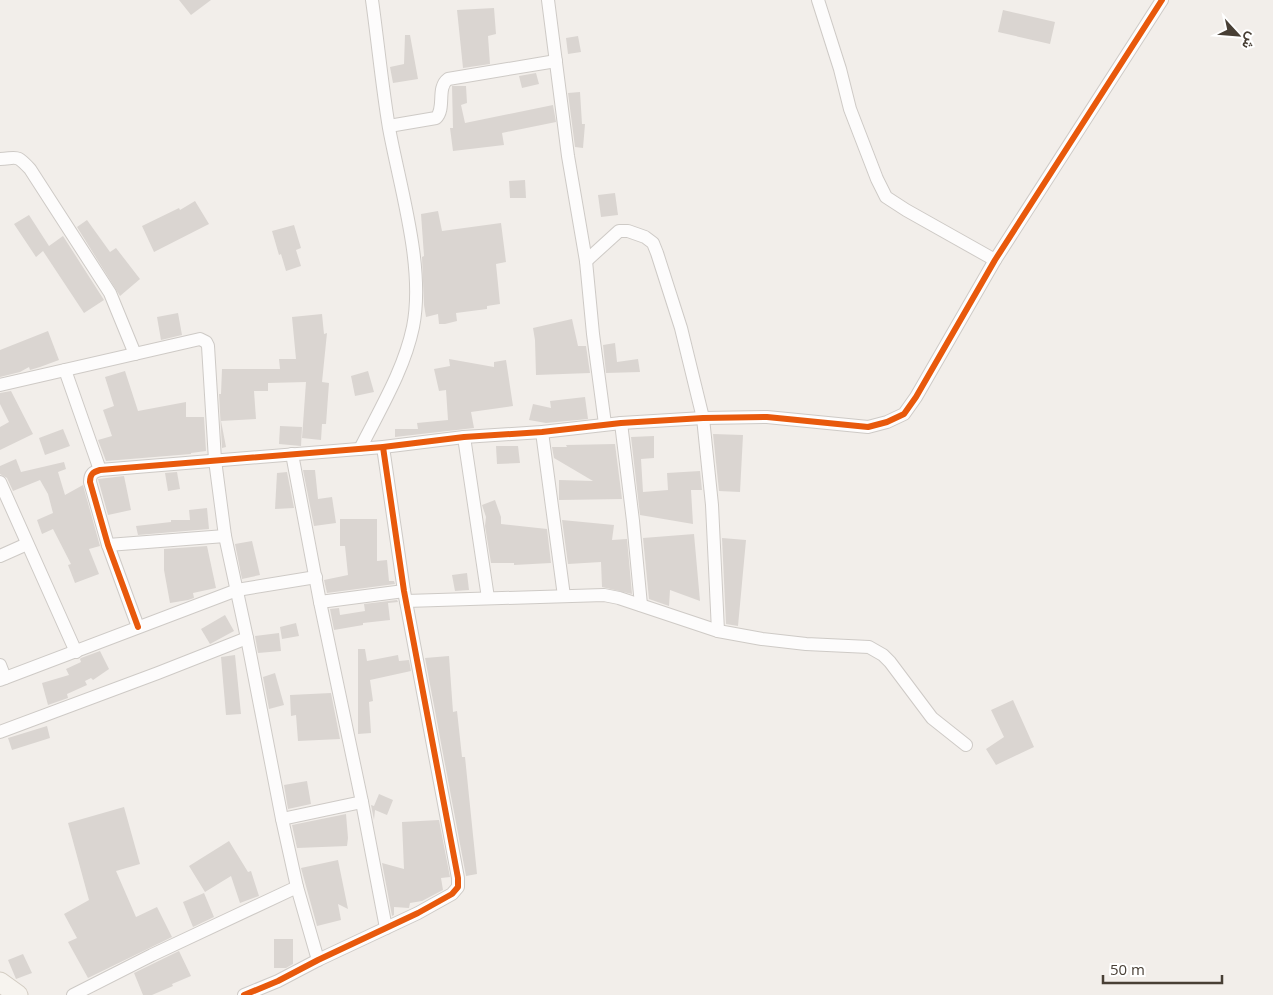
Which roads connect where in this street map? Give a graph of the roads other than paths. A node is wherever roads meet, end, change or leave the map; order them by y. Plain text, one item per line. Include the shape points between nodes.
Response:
1 (372, 0) edge
2 (548, 0) edge
3 (818, 0) edge
4 (1162, 0) edge
5 (556, 61) junction
6 (389, 126) junction
7 (0, 160) edge
8 (996, 260) junction
9 (586, 261) junction
10 (135, 354) junction
11 (65, 370) junction
12 (0, 385) edge
13 (703, 418) junction
14 (621, 423) junction
15 (605, 424) junction
16 (542, 432) junction
17 (464, 437) junction
18 (383, 447) junction
19 (360, 449) junction
20 (292, 454) junction
21 (215, 460) junction
22 (100, 470) junction
23 (0, 482) edge
24 (225, 536) junction
25 (27, 544) junction
26 (108, 545) junction
27 (0, 556) edge
28 (316, 577) junction
29 (237, 590) junction
30 (405, 596) junction
31 (564, 596) junction
32 (488, 598) junction
33 (320, 602) junction
34 (641, 605) junction
35 (138, 627) junction
36 (718, 631) junction
37 (247, 638) junction
38 (76, 652) junction
39 (0, 665) edge
40 (3, 679) edge
41 (0, 732) edge
42 (966, 745) dead end
43 (362, 802) junction
44 (282, 819) junction
45 (297, 887) junction
46 (386, 928) junction
47 (318, 960) junction
48 (0, 982) edge
49 (18, 995) edge
50 (74, 995) edge
51 (244, 995) edge

1 - 6 street
2 - 5 street
3 - 8 street via 850,109 886,197
4 - 8 street
5 - 6 street via 448,79 442,87 436,118
5 - 9 street
6 - 19 street via 411,234 416,288 414,316 403,362
7 - 10 street via 20,159 30,169 110,293
8 - 13 street via 904,414 868,427 767,417
9 - 13 street via 620,231 637,233 653,243 681,328
9 - 15 street
10 - 11 street
10 - 21 street via 200,339 206,342
11 - 12 street
11 - 22 street
13 - 14 street
13 - 36 street via 712,505
14 - 15 street
14 - 34 street
15 - 16 street
16 - 17 street
16 - 31 street
17 - 18 street
17 - 32 street
18 - 19 street
18 - 30 street
19 - 20 street
20 - 21 street
20 - 28 street
21 - 22 street
21 - 24 street
22 - 26 street via 93,472 90,482
23 - 25 street
24 - 26 street
24 - 29 street
25 - 27 street
25 - 38 street
26 - 35 street
28 - 29 street
28 - 33 street
29 - 35 street
29 - 37 street
30 - 32 street
30 - 33 street
30 - 46 street via 458,887 452,894
31 - 32 street
31 - 34 street via 604,595
33 - 43 street
34 - 36 street
35 - 38 street
36 - 42 street via 806,644 869,647 890,662 932,718
37 - 41 street
37 - 44 street
38 - 40 street
39 - 40 street
43 - 44 street
43 - 46 street
44 - 45 street
45 - 47 street
45 - 50 street
46 - 47 street
47 - 51 street
48 - 49 street

